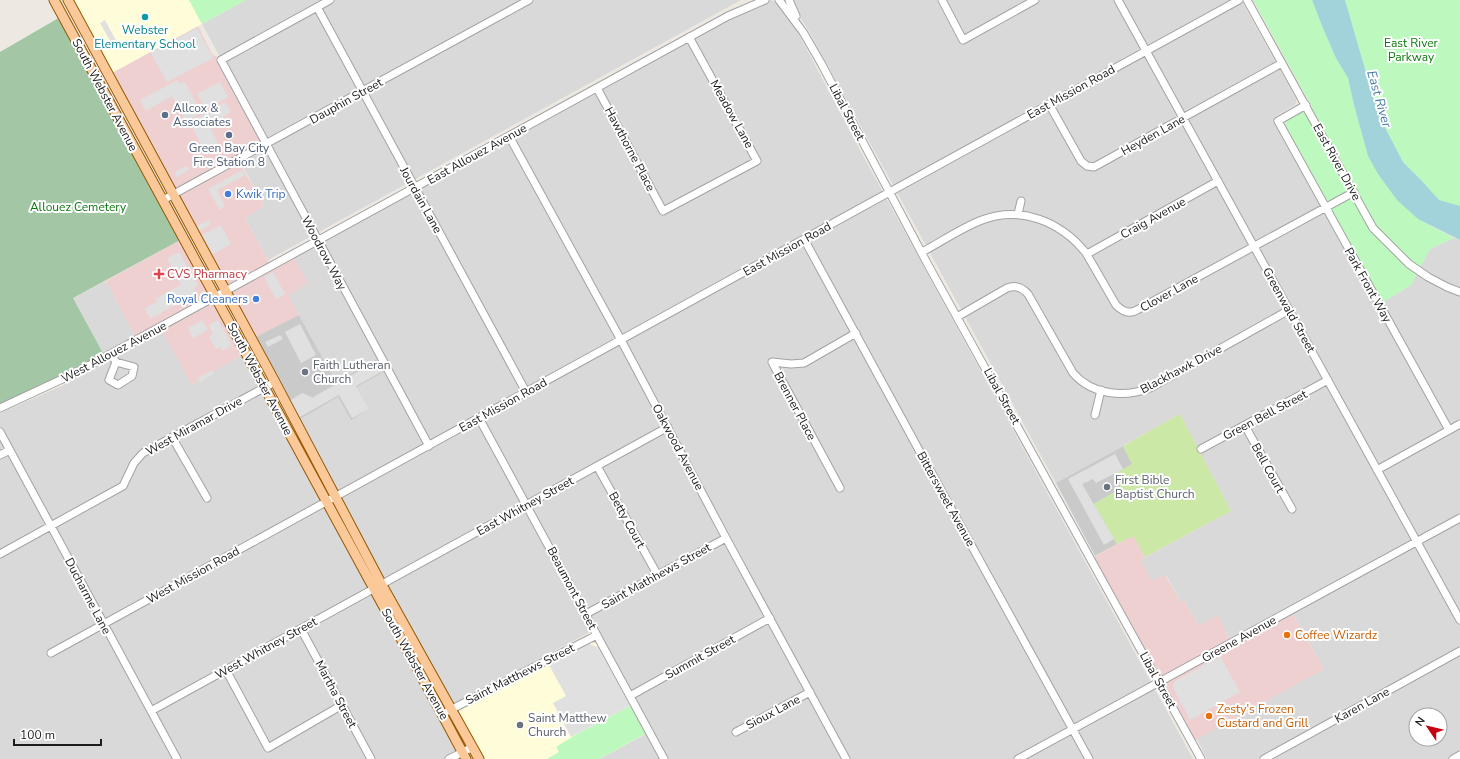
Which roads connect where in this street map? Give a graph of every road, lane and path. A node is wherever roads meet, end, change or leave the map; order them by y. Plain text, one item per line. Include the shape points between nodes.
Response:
1 (54, 0) edge
2 (68, 0) edge
3 (330, 0) edge
4 (529, 0) edge
5 (750, 0) edge
6 (765, 0) edge
7 (779, 0) edge
8 (789, 0) edge
9 (942, 0) edge
10 (1035, 0) edge
11 (1118, 0) edge
12 (1239, 0) edge
13 (1247, 0) edge
14 (317, 7) junction
15 (728, 16) junction
16 (803, 32) junction
17 (690, 37) junction
18 (1146, 51) junction
19 (1282, 63) junction
20 (597, 88) junction
21 (363, 92) junction
22 (1049, 104) junction
23 (1306, 105) junction
24 (1183, 118) junction
25 (509, 136) junction
26 (266, 145) junction
27 (1218, 181) junction
28 (415, 188) junction
29 (890, 192) junction
30 (1354, 192) junction
31 (173, 195) junction
32 (163, 200) junction
33 (1021, 201) dead end
34 (1325, 208) junction
35 (662, 211) joint
36 (1018, 214) junction
37 (804, 239) junction
38 (318, 241) junction
39 (1254, 246) junction
40 (922, 252) junction
41 (1087, 254) junction
42 (226, 291) junction
43 (1460, 292) edge
44 (216, 297) junction
45 (1289, 310) junction
46 (957, 317) junction
47 (856, 333) junction
48 (621, 340) junction
49 (111, 354) junction
50 (116, 362) dead end
51 (1328, 380) junction
52 (275, 382) junction
53 (265, 388) junction
54 (1101, 390) junction
55 (526, 392) junction
56 (0, 408) edge
57 (1095, 415) dead end
58 (479, 418) junction
59 (1460, 424) edge
60 (1245, 426) junction
61 (668, 427) junction
62 (1449, 430) junction
63 (0, 432) edge
64 (172, 437) junction
65 (428, 446) junction
66 (1201, 449) dead end
67 (10, 450) junction
68 (0, 455) edge
69 (597, 466) junction
70 (1377, 470) junction
71 (840, 488) dead end
72 (335, 497) junction
73 (207, 498) dead end
74 (326, 502) junction
75 (526, 505) junction
76 (1292, 509) dead end
77 (1460, 518) edge
78 (51, 526) junction
79 (726, 538) junction
80 (1417, 542) junction
81 (0, 554) edge
82 (657, 574) junction
83 (378, 587) junction
84 (586, 614) junction
85 (770, 618) junction
86 (1460, 620) edge
87 (104, 624) junction
88 (301, 629) junction
89 (597, 635) junction
90 (1460, 651) edge
91 (51, 653) dead end
92 (226, 670) junction
93 (1160, 683) junction
94 (810, 692) junction
95 (630, 696) junction
96 (342, 705) junction
97 (452, 709) junction
98 (151, 711) junction
99 (442, 714) junction
100 (1073, 729) junction
101 (736, 732) dead end
102 (473, 747) junction
103 (464, 755) edge
104 (1460, 755) edge
105 (177, 759) edge
106 (370, 759) edge
107 (449, 759) edge
108 (479, 759) edge
109 (664, 759) edge
110 (846, 759) edge
111 (1018, 759) edge
112 (1089, 759) edge
113 (1201, 759) edge
114 (1264, 759) edge
115 (1453, 759) edge

1 - 32 main road, South Webster Avenue
2 - 31 main road, South Webster Avenue
3 - 14 street
4 - 21 street, Dauphin Street
5 - 15 street, East Allouez Avenue
6 - 15 street, East Allouez Avenue
7 - 16 street, Libal Street
8 - 16 street, Libal Street
9 - 10 street via 963,40
11 - 18 street, Greenwald Street
12 - 18 street, East Mission Road
13 - 19 street, East River Drive
14 - 21 street, Jourdain Lane
14 - 26 street, Woodrow Way via 221,60
15 - 17 street, East Allouez Avenue
16 - 29 street, Libal Street
17 - 20 street, East Allouez Avenue
17 - 35 street, Meadow Lane via 757,161
18 - 22 street, East Mission Road
18 - 24 street, Greenwald Street
19 - 23 street, East River Drive
19 - 24 street, Heyden Lane
20 - 25 street, East Allouez Avenue
20 - 35 street, Hawthorne Place
21 - 26 street, Dauphin Street
21 - 28 street, Jourdain Lane
22 - 24 street, Heyden Lane via 1079,158 1090,167 1098,166
22 - 29 street, East Mission Road
23 - 30 street, East River Drive
23 - 34 street, Park Front Way via 1278,121
24 - 27 street, Greenwald Street
25 - 28 street, East Allouez Avenue
25 - 48 street, Oakwood Avenue
26 - 31 street, Dauphin Street
26 - 38 street, Woodrow Way
27 - 39 street, Greenwald Street
27 - 41 street, Craig Avenue
28 - 38 street, East Allouez Avenue
28 - 55 street, Jourdain Lane
29 - 37 street, East Mission Road
29 - 40 street, Libal Street
30 - 34 street, Clover Lane
30 - 43 street, East River Drive via 1373,228 1409,264 1428,277
31 - 32 street, Dauphin Street
31 - 42 main road, South Webster Avenue
32 - 44 main road, South Webster Avenue
33 - 36 street
34 - 39 street, Clover Lane
34 - 62 street, Park Front Way
36 - 40 street, Clover Lane via 982,220
36 - 41 street, Clover Lane via 1042,220 1059,228 1074,239
37 - 47 street, Bittersweet Avenue
37 - 48 street, East Mission Road
38 - 42 street, East Allouez Avenue
38 - 65 street, Woodrow Way
39 - 41 street, Clover Lane via 1130,313 1116,305
39 - 45 street, Greenwald Street
40 - 46 street, Libal Street
42 - 44 street, West Allouez Avenue
42 - 52 main road, South Webster Avenue
44 - 49 street, West Allouez Avenue
44 - 53 main road, South Webster Avenue
45 - 51 street, Greenwald Street
45 - 54 street, Blackhawk Drive via 1150,388 1127,394
46 - 54 street, Blackhawk Drive via 1007,288 1015,286 1023,289 1073,373 1086,384
46 - 93 street, Libal Street
47 - 71 street, Brenner Place via 804,363 772,362
47 - 100 street, Bittersweet Avenue
48 - 55 street, East Mission Road
48 - 61 street, Oakwood Avenue
49 - 50 street
49 - 56 street, West Allouez Avenue
51 - 60 street, Green Bell Street
51 - 70 street, Greenwald Street
52 - 53 street, West Miramar Drive
52 - 72 main road, South Webster Avenue
53 - 64 street, West Miramar Drive
53 - 74 main road, South Webster Avenue
54 - 57 street
55 - 58 street, East Mission Road
58 - 65 street, East Mission Road
58 - 75 street, Beaumont Street
59 - 62 street
60 - 66 street, Green Bell Street
60 - 76 street, Bell Court
61 - 69 street, East Whitney Street
61 - 79 street, Oakwood Avenue
62 - 70 street
63 - 67 street, Ducharme Lane
64 - 73 street
64 - 78 street, West Miramar Drive via 139,456 123,486
65 - 72 street, East Mission Road
67 - 68 street
67 - 78 street, Ducharme Lane
69 - 75 street, East Whitney Street
69 - 82 street, Betty Court
70 - 80 street, Greenwald Street
72 - 74 street, West Mission Road
72 - 83 main road, South Webster Avenue
74 - 83 main road, South Webster Avenue
74 - 87 street, West Mission Road
75 - 83 street, East Whitney Street
75 - 84 street, Beaumont Street
77 - 80 street, Greene Avenue
78 - 81 street, West Miramar Drive
78 - 87 street, Ducharme Lane
79 - 82 street, Saint Mathhews Street
79 - 85 street, Oakwood Avenue
80 - 86 street, Greenwald Street
80 - 93 street, Greene Avenue
82 - 84 street, Saint Mathhews Street
83 - 88 street, West Whitney Street
83 - 97 main road, South Webster Avenue
83 - 99 main road, South Webster Avenue
84 - 89 street, Beaumont Street
85 - 94 street, Oakwood Avenue
85 - 95 street, Summit Street
87 - 91 street, West Mission Road
87 - 98 street, Ducharme Lane
88 - 92 street, West Whitney Street
88 - 96 street, Martha Street
89 - 95 street, Beaumont Street
89 - 97 street, Saint Matthews Street
90 - 114 street, Karen Lane
92 - 96 street via 268,748
92 - 98 street, West Whitney Street
93 - 100 street, Greene Avenue
93 - 113 street, Libal Street
94 - 101 street, Sioux Lane
94 - 110 street, Oakwood Avenue
95 - 109 street, Beaumont Street
96 - 106 street, Martha Street
97 - 99 street, Saint Matthews Street
97 - 102 main road, South Webster Avenue
98 - 105 street, Ducharme Lane
99 - 103 main road, South Webster Avenue
100 - 111 street, Greene Avenue
100 - 112 street, Bittersweet Avenue
102 - 103 street
102 - 108 main road, South Webster Avenue
103 - 107 street
104 - 115 street

